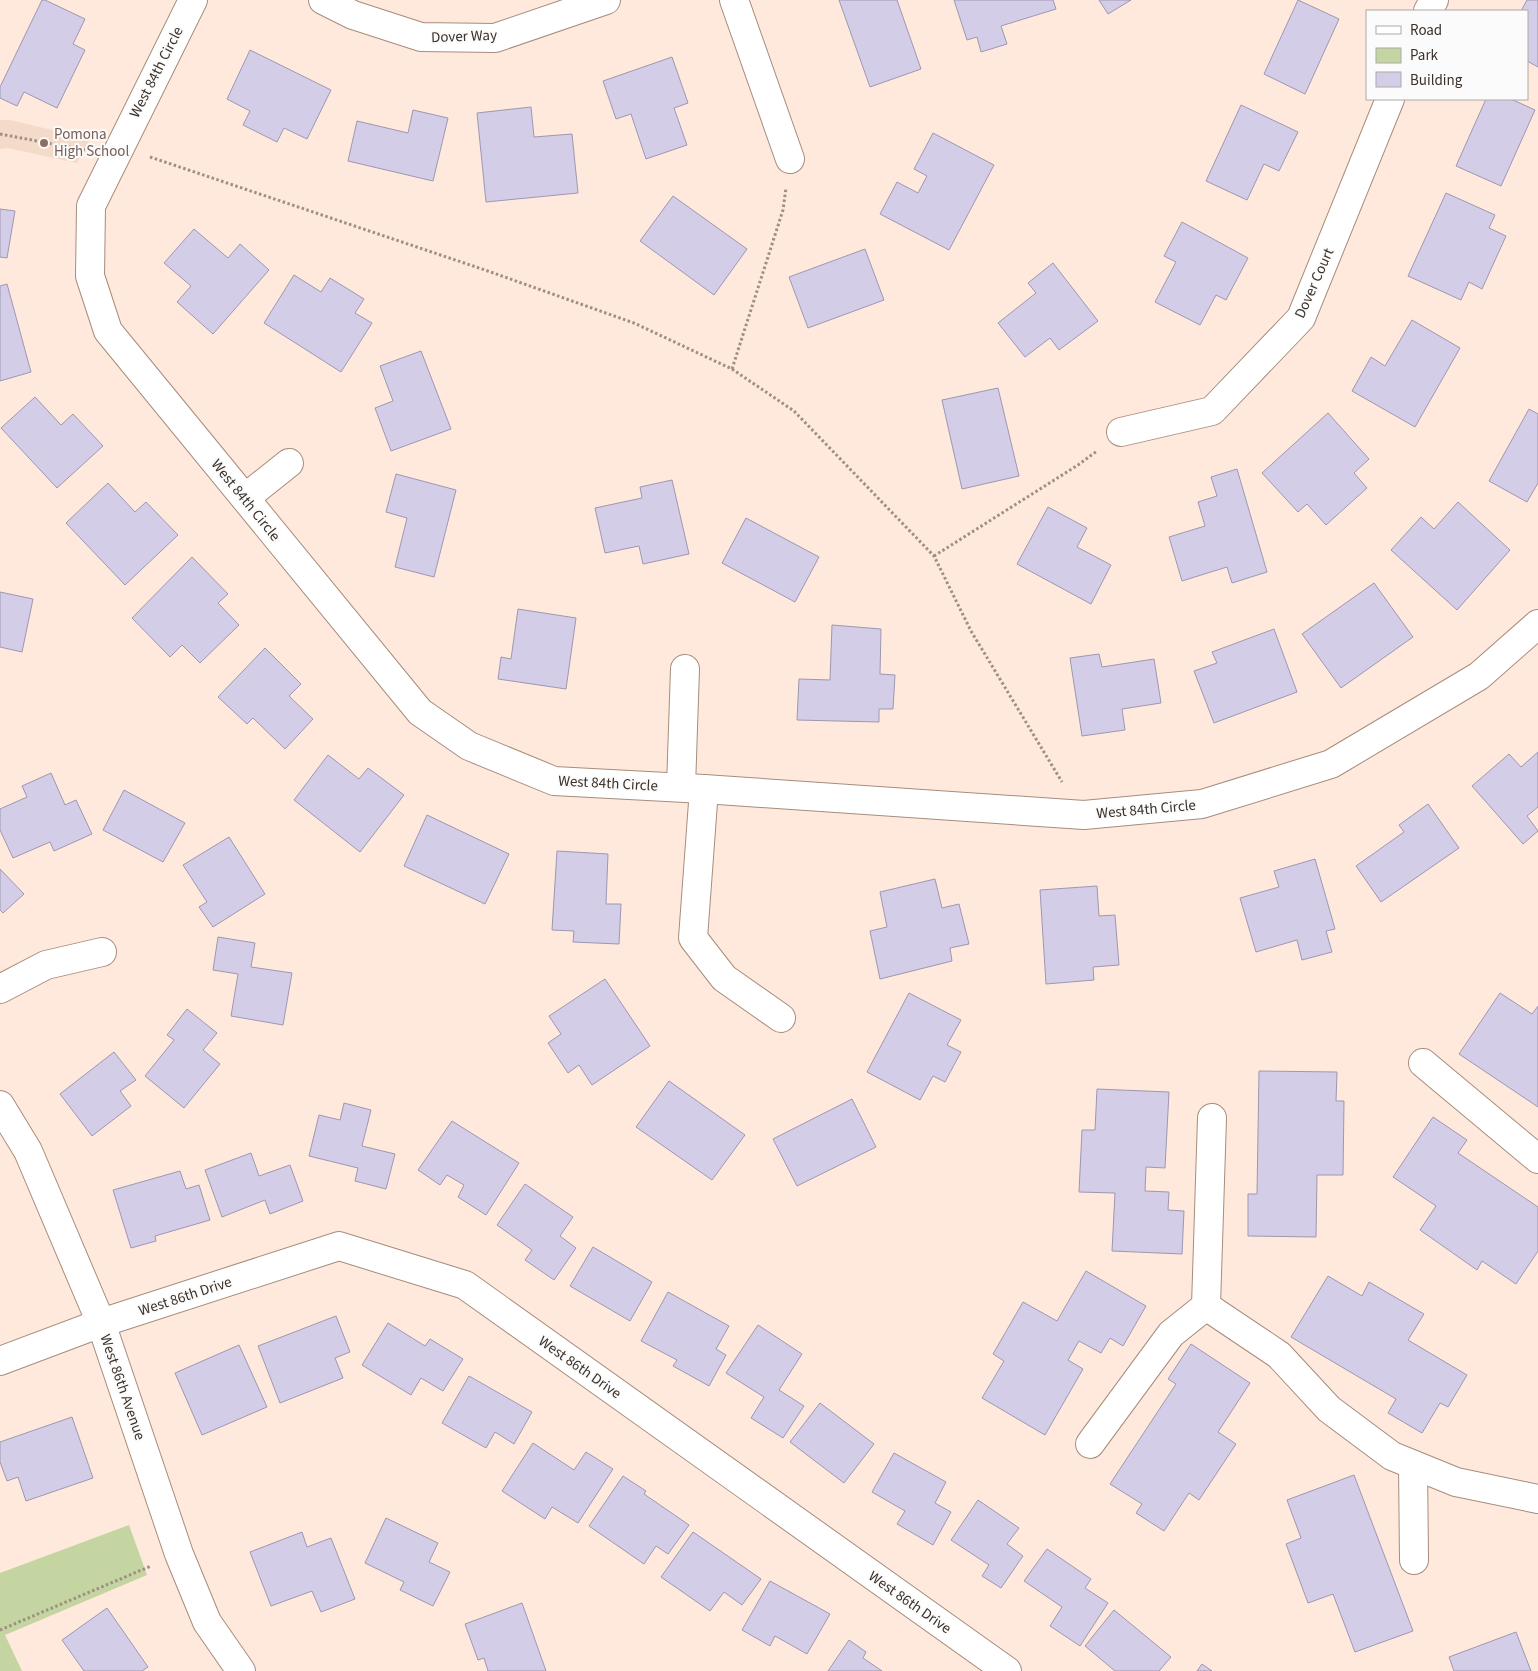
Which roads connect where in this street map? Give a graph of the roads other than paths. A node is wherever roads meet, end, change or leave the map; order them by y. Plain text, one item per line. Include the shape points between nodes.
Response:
1 (193, 0) edge
2 (323, 0) edge
3 (606, 0) edge
4 (734, 0) edge
5 (1390, 100) edge
6 (790, 159) road end
7 (1121, 432) road end
8 (289, 463) dead end
9 (245, 498) junction
10 (1538, 624) edge
11 (685, 669) dead end
12 (693, 788) junction
13 (102, 952) dead end
14 (0, 988) edge
15 (781, 1018) dead end
16 (1423, 1063) dead end
17 (0, 1105) edge
18 (1212, 1118) dead end
19 (1538, 1159) edge
20 (1206, 1306) junction
21 (101, 1323) junction
22 (0, 1361) edge
23 (1090, 1444) dead end
24 (1413, 1465) junction
25 (1538, 1499) edge
26 (1414, 1560) dead end
27 (241, 1671) edge
28 (1007, 1671) edge

1 - 9 street, West 84th Circle via 90,206 90,276 108,331
2 - 3 street, Dover Way via 353,15 421,37 495,38
4 - 6 street
5 - 7 street, Dover Court via 1301,318 1212,411
8 - 9 street
9 - 12 street, West 84th Circle via 420,712 469,746 554,781
10 - 12 street, West 84th Circle via 1479,676 1332,764 1202,804 1084,815
11 - 12 street
12 - 15 street via 693,938 724,978
13 - 14 street via 46,965
16 - 19 street
17 - 21 street, West 86th Avenue via 28,1152
18 - 20 street
20 - 23 street via 1171,1334
20 - 24 street via 1279,1355 1329,1409 1392,1456
21 - 22 street, West 86th Drive
21 - 27 street, West 86th Avenue via 179,1554 207,1622
21 - 28 street, West 86th Drive via 339,1246 464,1285
24 - 25 street via 1456,1482
24 - 26 street

